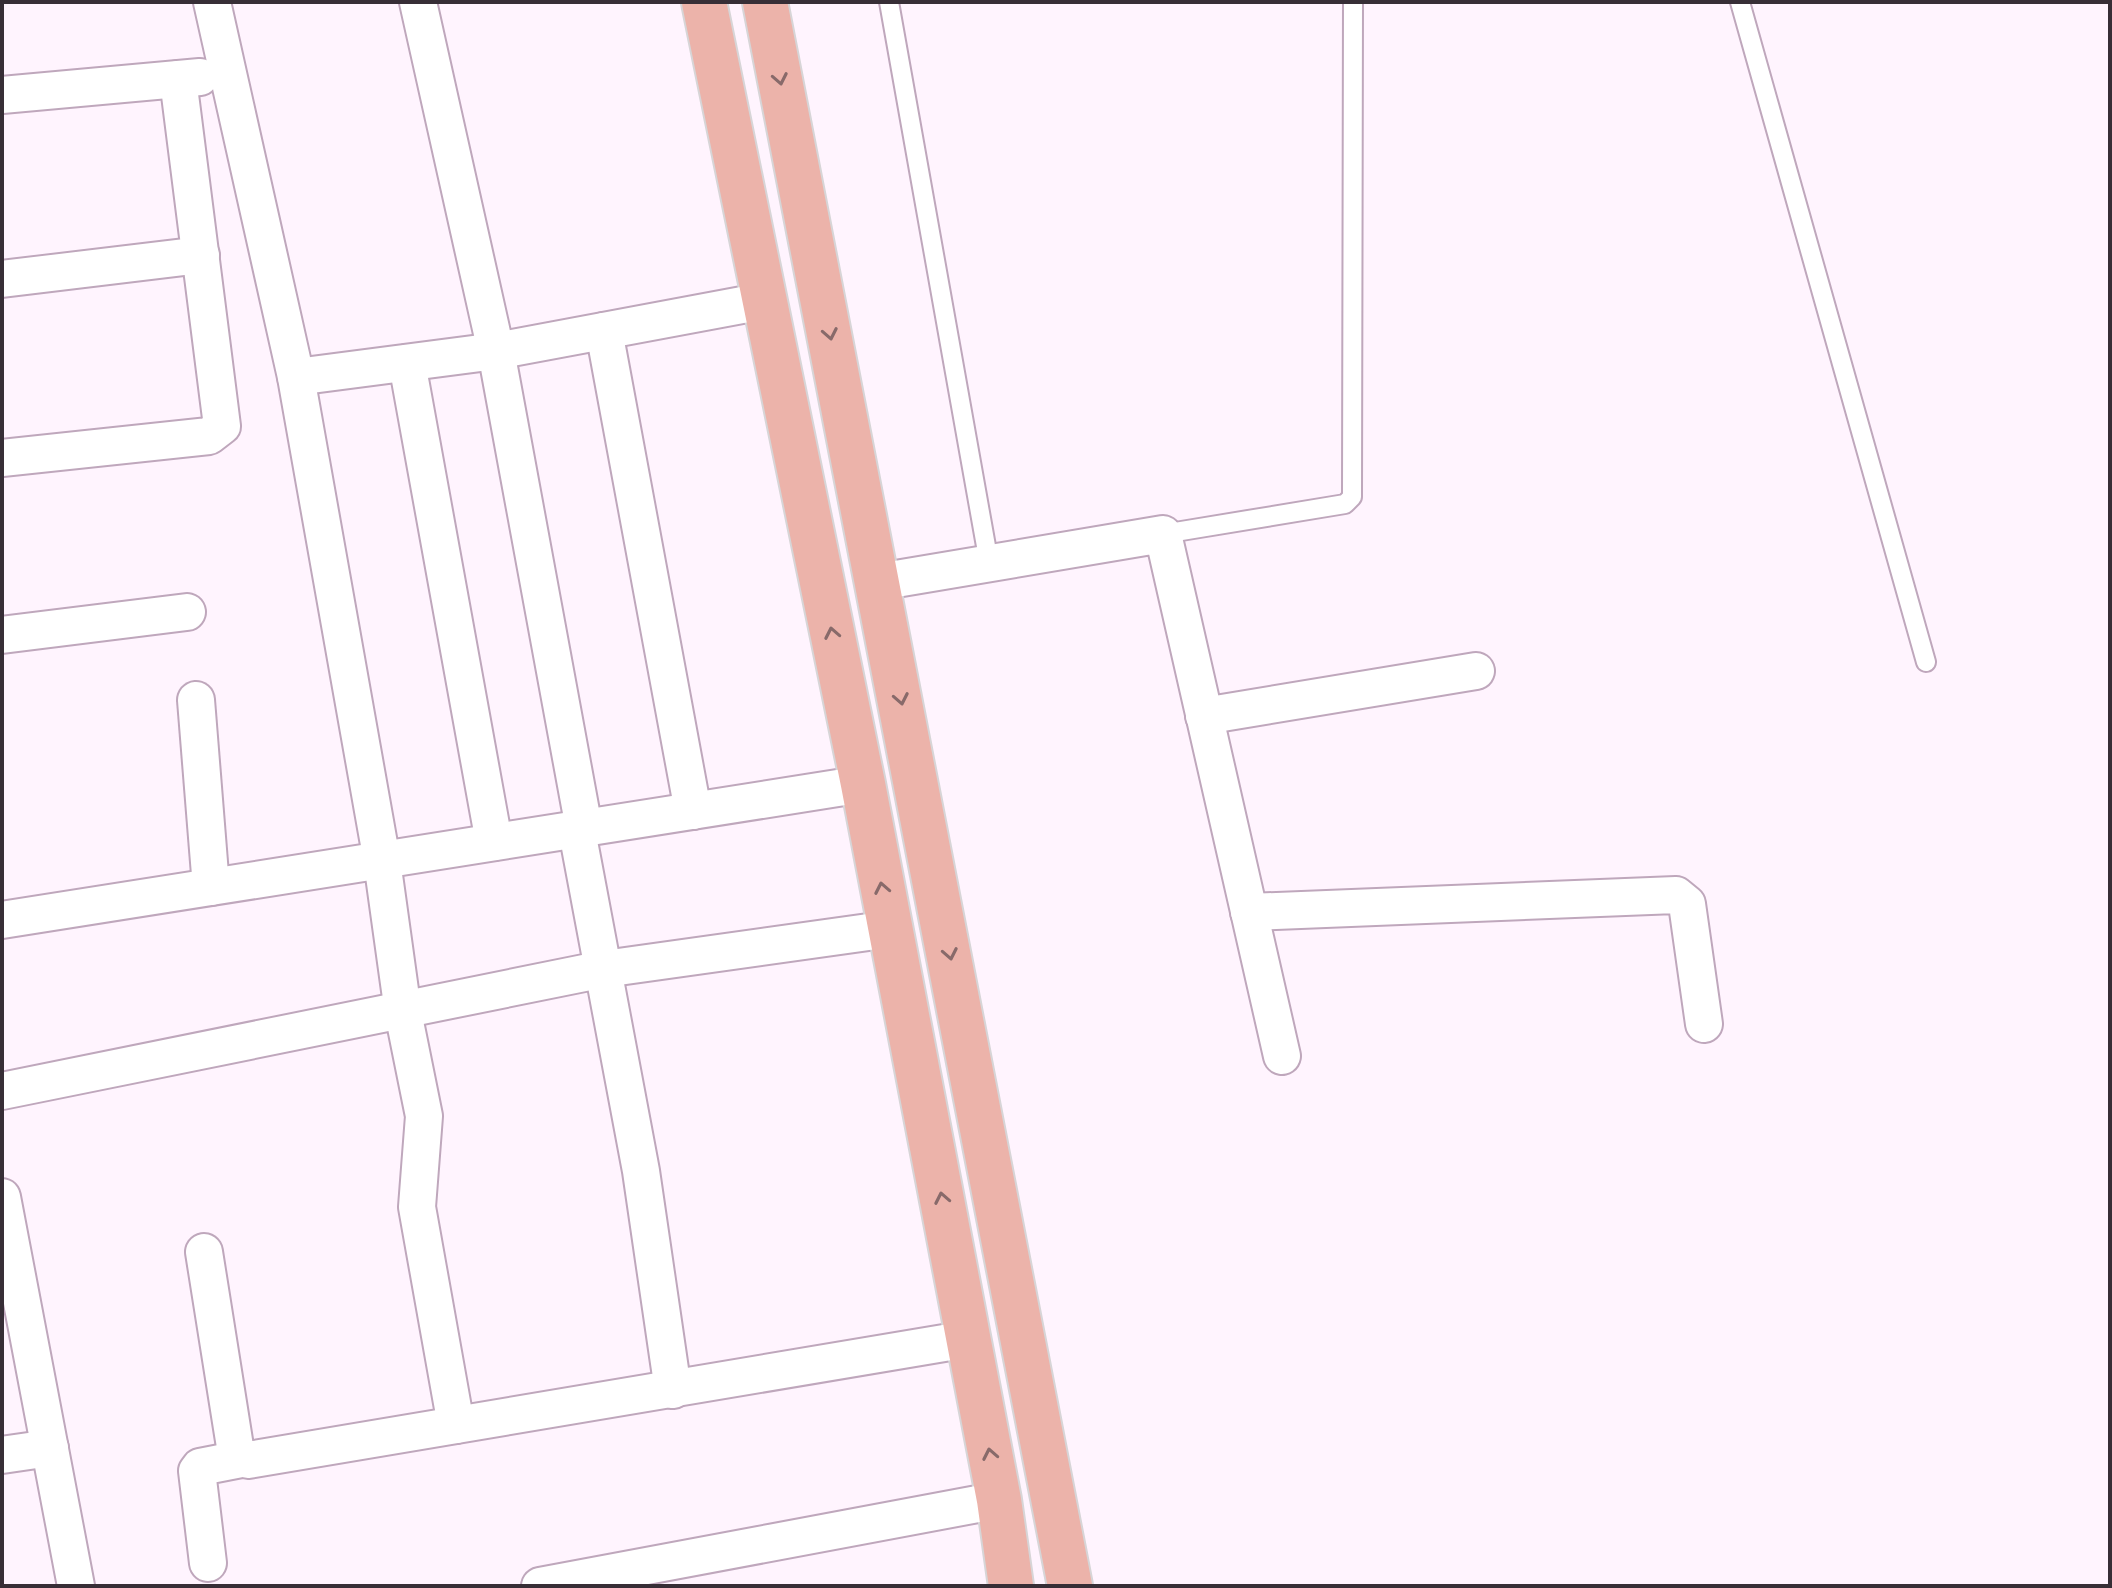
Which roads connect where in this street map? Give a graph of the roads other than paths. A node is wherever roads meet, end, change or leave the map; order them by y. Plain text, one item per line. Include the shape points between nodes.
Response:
1 (212, 2) edge
2 (418, 2) edge
3 (704, 2) edge
4 (765, 2) edge
5 (889, 2) edge
6 (1353, 2) edge
7 (1740, 2) edge
8 (229, 74) junction
9 (178, 79) junction
10 (2, 95) edge
11 (201, 255) junction
12 (2, 279) edge
13 (764, 301) junction
14 (604, 331) junction
15 (496, 351) junction
16 (407, 363) junction
17 (296, 377) junction
18 (2, 458) edge
19 (1163, 534) junction
20 (989, 563) junction
21 (878, 582) junction
22 (187, 612) dead end
23 (2, 635) edge
24 (1926, 662) dead end
25 (1476, 671) dead end
26 (196, 700) dead end
27 (1204, 716) junction
28 (863, 784) junction
29 (693, 811) junction
30 (584, 828) junction
31 (494, 842) junction
32 (382, 861) junction
33 (211, 887) junction
34 (1249, 912) junction
35 (2, 920) edge
36 (890, 929) junction
37 (604, 969) junction
38 (403, 1012) junction
39 (1704, 1024) dead end
40 (1282, 1056) dead end
41 (2, 1091) edge
42 (2, 1197) edge
43 (204, 1252) dead end
44 (9, 1273) edge
45 (968, 1339) junction
46 (673, 1390) junction
47 (456, 1425) junction
48 (50, 1448) junction
49 (2, 1455) edge
50 (241, 1459) junction
51 (999, 1500) junction
52 (208, 1563) dead end
53 (76, 1586) edge
54 (540, 1586) edge
55 (1011, 1586) edge
56 (1070, 1586) edge

1 - 8 street
2 - 15 street
3 - 13 main road
4 -> 21 main road
5 - 20 lane
6 - 19 lane via 1352,497 1345,504
7 - 24 lane
8 - 9 street
8 - 17 street
9 - 10 street
9 - 11 street
11 - 12 street
11 - 18 street via 223,416 219,431
13 - 14 street
28 -> 13 main road
14 - 15 street
14 - 29 street
15 - 16 street
15 - 30 street
16 - 17 street
16 - 31 street
17 - 32 street
19 - 20 street
19 - 27 street
20 - 21 street
21 -> 56 main road
22 - 23 street
25 - 27 street
26 - 33 street
27 - 34 street
28 - 29 street
36 -> 28 main road
29 - 30 street
30 - 31 street
30 - 37 street via 577,831
31 - 32 street
32 - 33 street
32 - 38 street
33 - 35 street
34 - 39 street via 1676,895 1687,904
34 - 40 street
36 - 37 street
45 -> 36 main road
37 - 38 street
37 - 46 street
38 - 41 street
38 - 47 street via 424,1116 417,1207
42 - 44 street
43 - 50 street
44 - 48 street
45 - 46 street
51 -> 45 main road
46 - 47 street
47 - 50 street
48 - 49 street
48 - 53 street
50 - 52 street via 197,1471
51 - 54 street
51 - 55 main road

